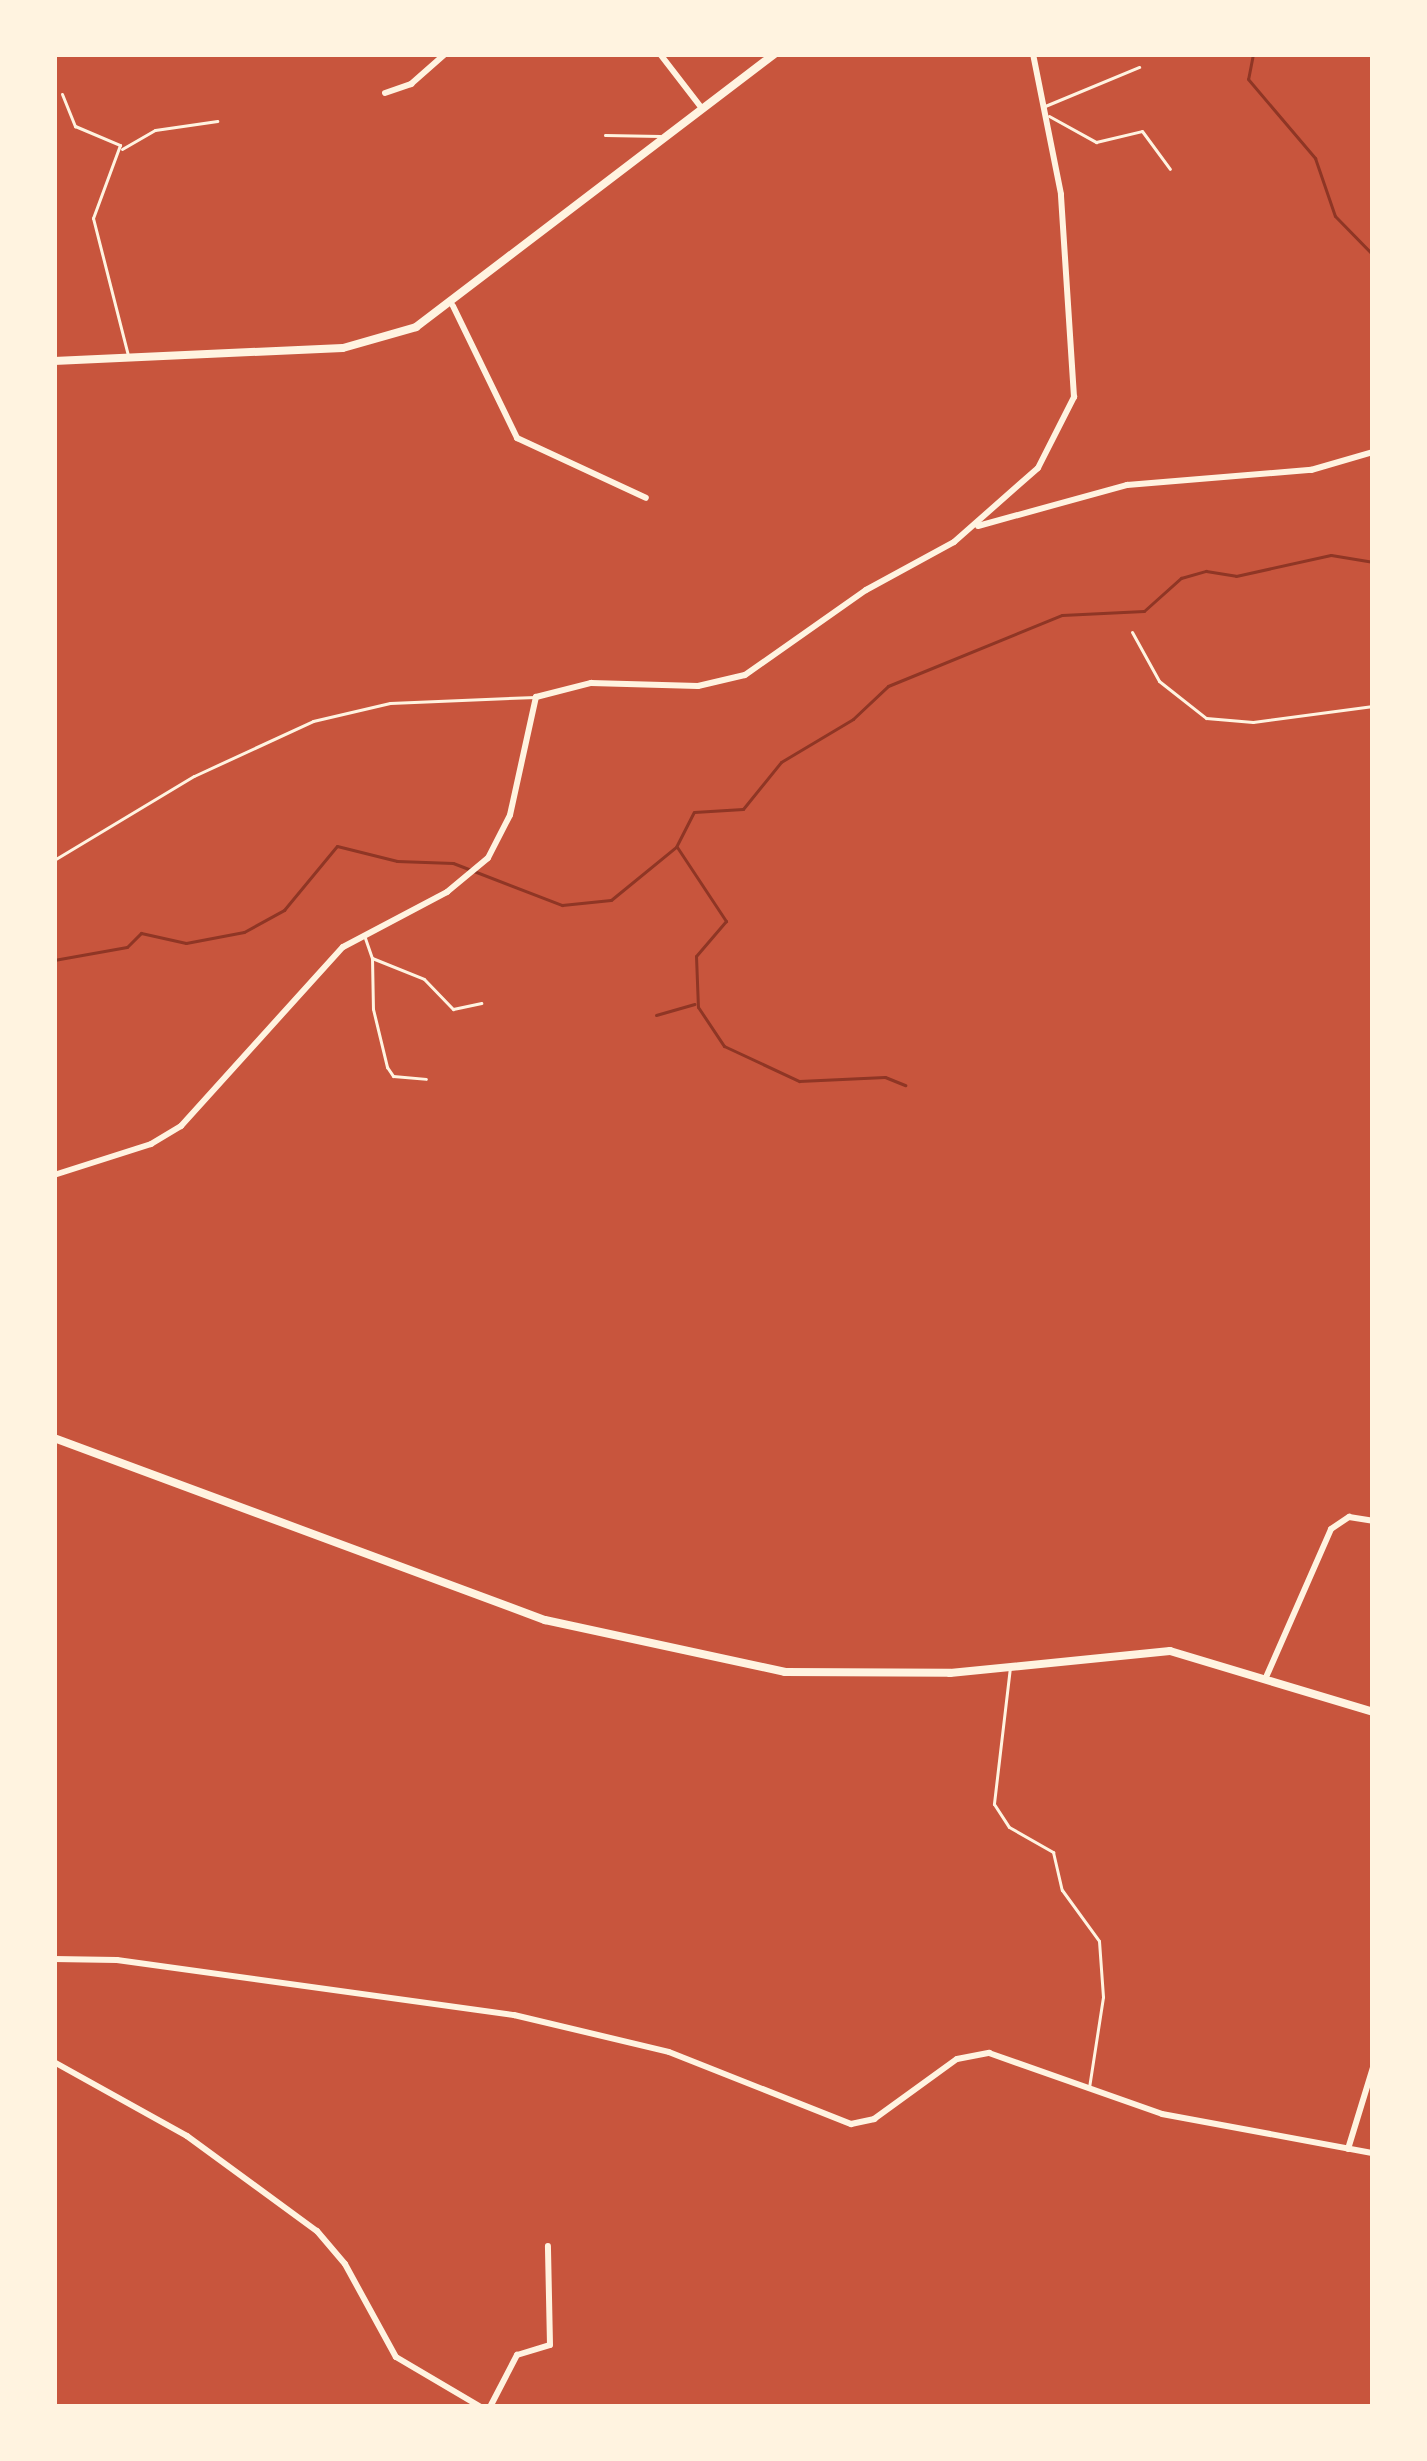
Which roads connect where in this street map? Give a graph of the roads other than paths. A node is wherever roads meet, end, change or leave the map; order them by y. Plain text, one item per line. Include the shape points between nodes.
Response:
1 (445, 54) edge
2 (660, 54) edge
3 (775, 54) edge
4 (1033, 54) edge
5 (1138, 67) dead end
6 (385, 93) dead end
7 (62, 94) dead end
8 (700, 106) junction
9 (1045, 111) junction
10 (217, 121) dead end
11 (605, 135) dead end
12 (660, 136) junction
13 (120, 149) junction
14 (1170, 169) dead end
15 (453, 306) junction
16 (129, 357) junction
17 (54, 361) edge
18 (1373, 452) edge
19 (646, 498) dead end
20 (974, 526) junction
21 (1132, 632) dead end
22 (536, 697) junction
23 (1373, 706) edge
24 (54, 860) edge
25 (364, 933) junction
26 (372, 958) junction
27 (482, 1003) dead end
28 (426, 1079) dead end
29 (54, 1175) edge
30 (54, 1438) edge
31 (1373, 1521) edge
32 (1010, 1666) junction
33 (1267, 1675) junction
34 (1373, 1712) edge
35 (54, 1959) edge
36 (54, 2062) edge
37 (1373, 2067) edge
38 (1089, 2089) junction
39 (1369, 2095) edge
40 (1348, 2149) junction
41 (1373, 2152) edge
42 (548, 2246) dead end
43 (485, 2407) edge

1 - 6 street via 411,84
2 - 8 street
3 - 8 street
4 - 9 street
5 - 9 lane
7 - 13 lane via 75,126 113,136
8 - 12 street
9 - 14 lane via 1096,142 1142,131
9 - 20 street via 1061,194 1073,404 1049,455
10 - 13 lane via 155,130
11 - 12 lane
12 - 15 street
13 - 16 lane via 93,218
15 - 16 street via 403,332 343,348
15 - 19 street via 517,438
16 - 17 street
18 - 20 street via 1291,473 1127,484
20 - 22 street via 745,675 698,686 591,683
21 - 23 lane via 1159,681 1206,718 1252,722
22 - 24 lane via 389,703 313,721 194,776
22 - 25 street via 506,828 478,867
25 - 26 lane
25 - 29 street via 181,1126
26 - 27 lane via 419,976 452,1009
26 - 28 lane via 387,1067 393,1076
30 - 32 street via 545,1620 797,1674
31 - 33 street via 1349,1516 1331,1529
32 - 33 street via 1171,1651
32 - 38 lane via 994,1804 1009,1828 1053,1852 1062,1890 1099,1941 1103,1997
33 - 34 street
35 - 38 street via 117,1960 498,2011 669,2052 851,2125 874,2119 972,2054 997,2055
36 - 43 street via 187,2136 317,2231 345,2264 396,2357
37 - 39 street
38 - 40 street via 1180,2118
39 - 40 street
40 - 41 street
42 - 43 street via 550,2345 517,2355

